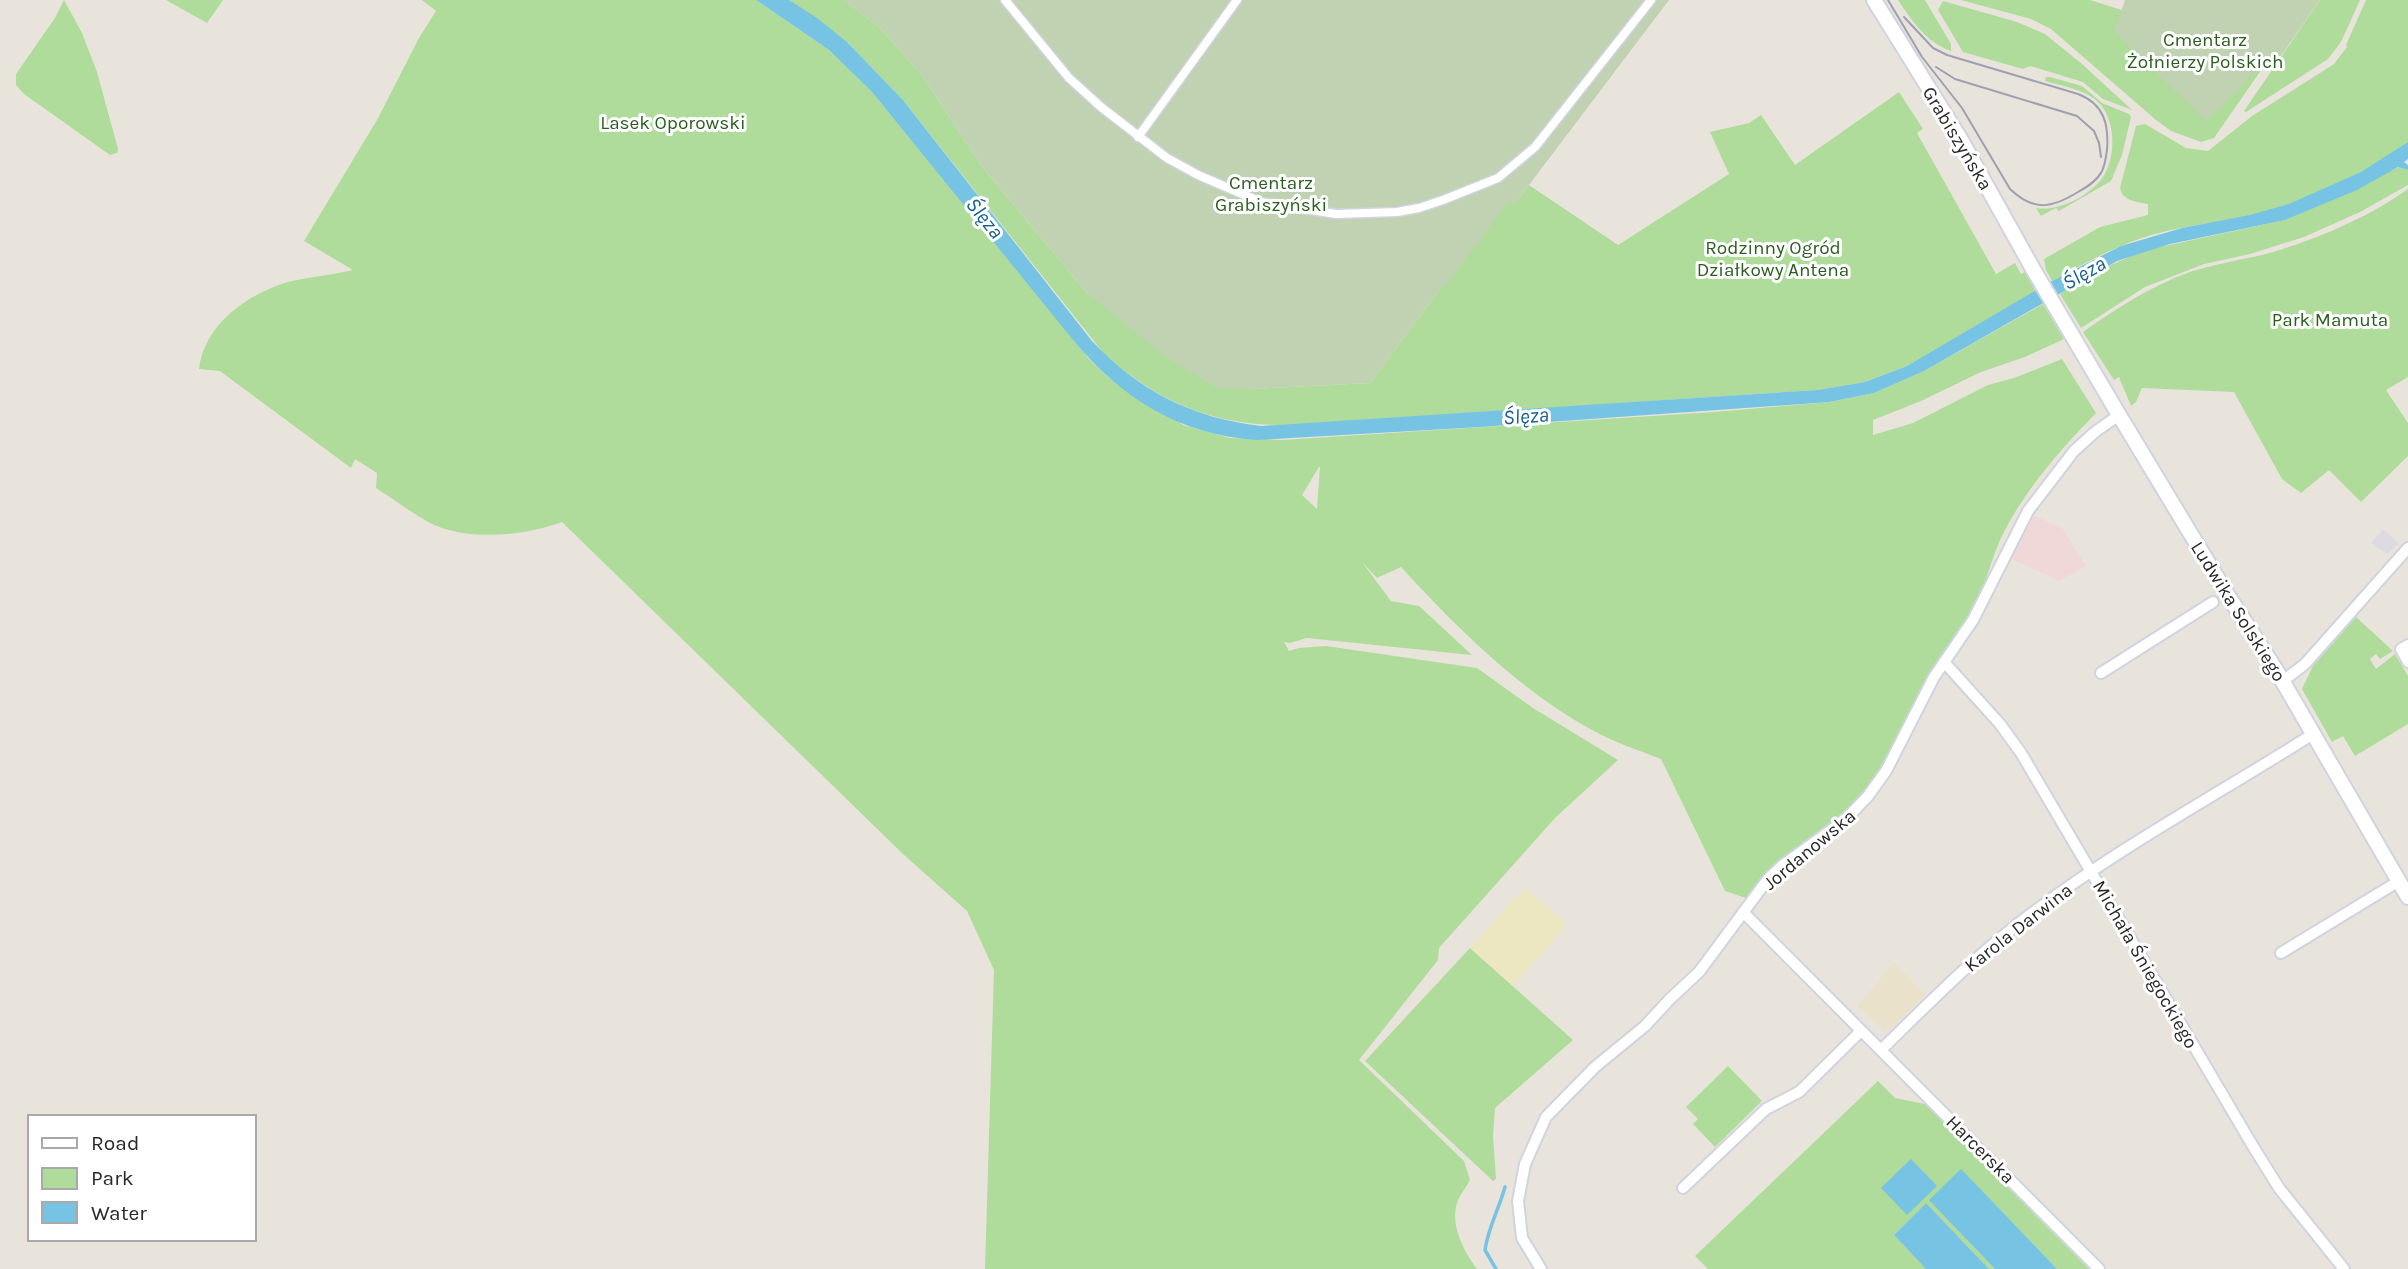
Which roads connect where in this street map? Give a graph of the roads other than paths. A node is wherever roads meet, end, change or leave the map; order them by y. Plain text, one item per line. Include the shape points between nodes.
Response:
1 (1005, 0) edge
2 (1237, 0) edge
3 (1651, 0) edge
4 (1874, 0) edge
5 (1138, 137) junction
6 (2067, 326) joint
7 (2119, 415) junction
8 (2408, 548) edge
9 (2213, 602) dead end
10 (2408, 645) edge
11 (2408, 662) edge
12 (1944, 663) junction
13 (2101, 673) dead end
14 (2283, 681) junction
15 (2313, 734) junction
16 (2092, 870) junction
17 (2399, 881) junction
18 (2408, 897) edge
19 (1743, 912) junction
20 (2281, 953) dead end
21 (1861, 1031) junction
22 (1881, 1050) junction
23 (1683, 1188) dead end
24 (1541, 1269) edge
25 (2099, 1269) edge
26 (2344, 1269) edge

1 - 5 street via 1069,78
2 - 5 street
3 - 5 street via 1561,117 1519,163 1498,178 1419,208 1336,214 1261,202 1198,175
4 - 6 main road, Grabiszyńska via 1961,140
6 - 7 main road, Ludwika Solskiego
7 - 12 street, Jordanowska via 2074,451 2028,511 1973,620
7 - 14 main road, Ludwika Solskiego
8 - 14 street via 2305,664
9 - 13 street
10 - 11 street via 2401,649
12 - 16 street, Michała Śniegockiego via 2007,733
12 - 19 street, Jordanowska via 1868,796 1845,820 1783,865
14 - 15 main road, Ludwika Solskiego
15 - 16 street, Karola Darwina
15 - 17 main road, Ludwika Solskiego
16 - 22 street, Karola Darwina via 1983,953
16 - 26 street, Michała Śniegockiego via 2266,1168
17 - 18 main road, Ludwika Solskiego
17 - 20 street
19 - 21 street, Harcerska
19 - 24 street, Jordanowska via 1699,972 1546,1117 1525,1164 1518,1201 1522,1238
21 - 22 street, Harcerska
21 - 23 street via 1799,1092 1766,1109
22 - 25 street, Harcerska

